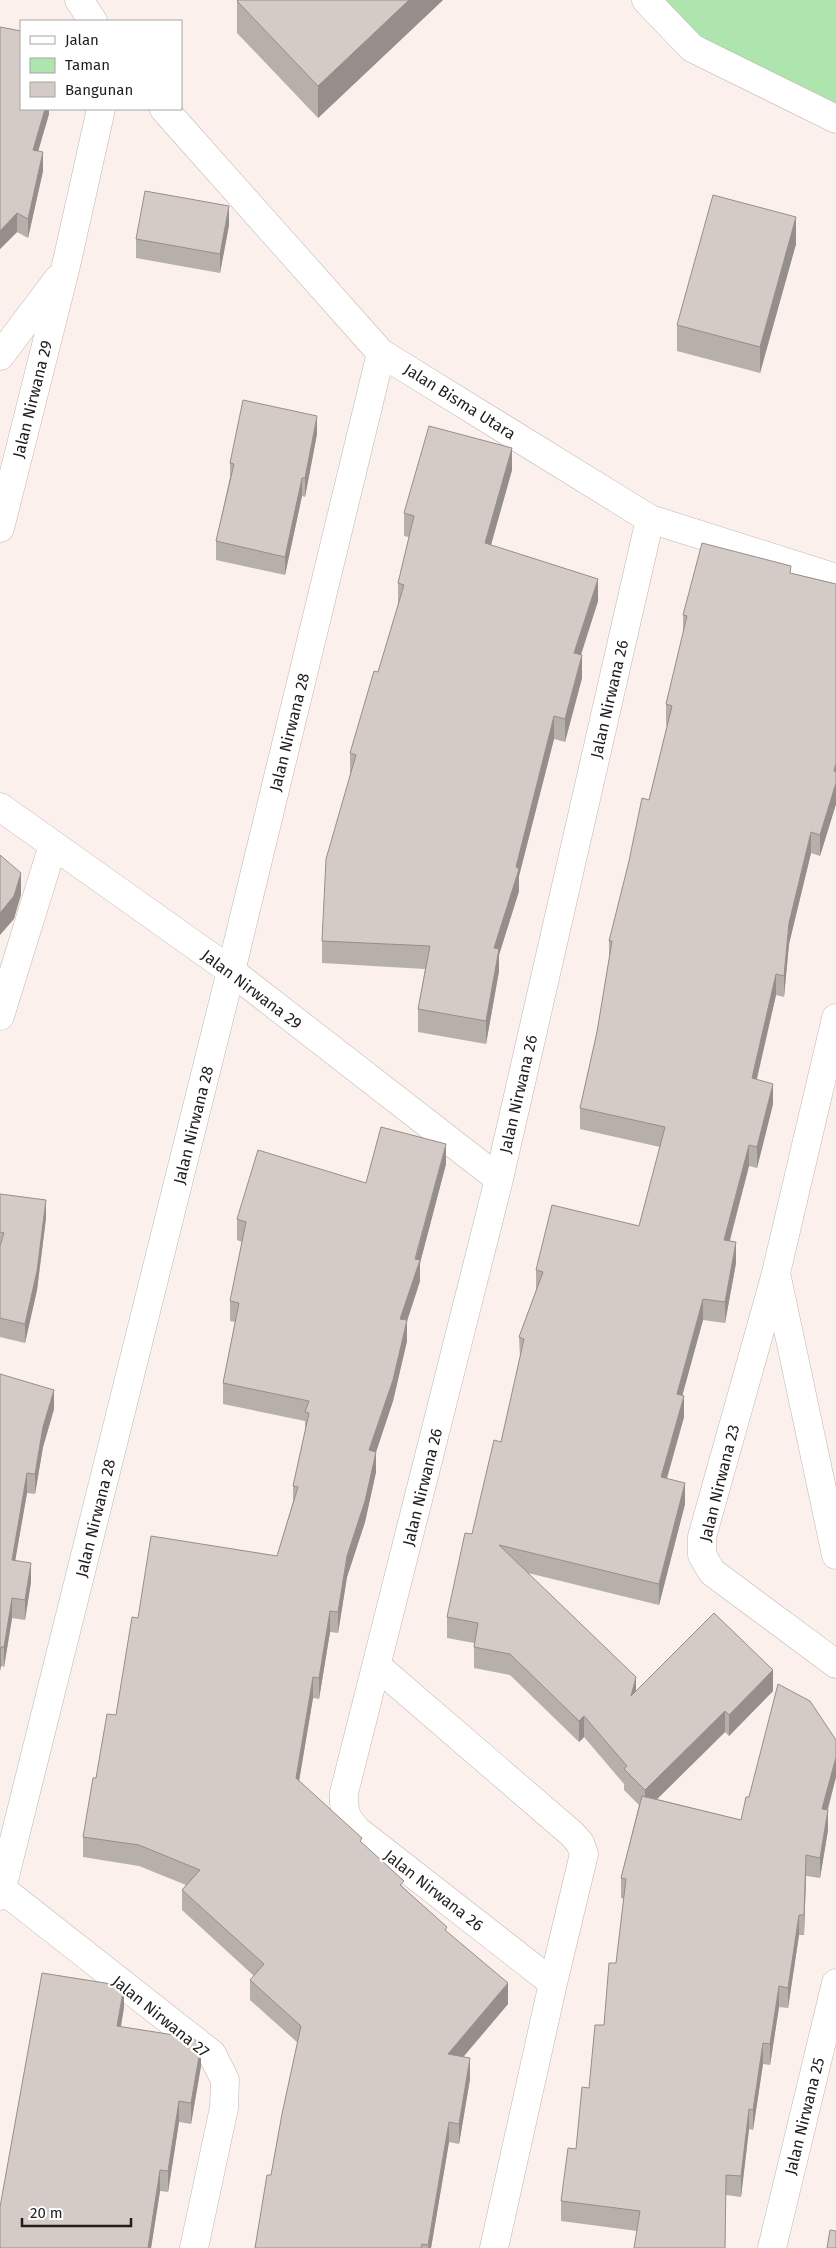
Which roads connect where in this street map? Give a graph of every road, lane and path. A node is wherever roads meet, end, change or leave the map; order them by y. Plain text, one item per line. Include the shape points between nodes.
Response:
1 (79, 0) edge
2 (646, 0) edge
3 (92, 20) edge
4 (101, 110) edge
5 (165, 110) edge
6 (836, 119) edge
7 (64, 270) junction
8 (381, 353) junction
9 (0, 356) edge
10 (650, 519) junction
11 (0, 528) edge
12 (836, 578) edge
13 (0, 807) edge
14 (53, 845) junction
15 (231, 971) junction
16 (0, 1016) edge
17 (836, 1018) edge
18 (499, 1179) junction
19 (776, 1273) junction
20 (836, 1555) edge
21 (836, 1664) edge
22 (377, 1666) junction
23 (1, 1893) edge
24 (553, 1983) junction
25 (836, 1983) edge
26 (194, 2248) edge
27 (494, 2248) edge
28 (772, 2248) edge

1 - 3 street
2 - 6 street via 692,48
4 - 7 street, Jalan Nirwana 29
5 - 8 street, Jalan Bisma Utara
7 - 9 street, Jalan Nirwana 29
7 - 11 street, Jalan Nirwana 29
8 - 10 street, Jalan Bisma Utara
8 - 15 street, Jalan Nirwana 28
10 - 12 street, Jalan Bisma Utara
10 - 18 street, Jalan Nirwana 26
13 - 14 street, Jalan Nirwana 29
14 - 15 street, Jalan Nirwana 29
14 - 16 street
15 - 18 street, Jalan Nirwana 29
15 - 23 street, Jalan Nirwana 28
17 - 19 street, Jalan Nirwana 23
18 - 22 street, Jalan Nirwana 26
19 - 20 street, Jalan Nirwana 23
19 - 21 street, Jalan Nirwana 23 via 702,1537 702,1555 712,1572
22 - 24 street via 580,1844 584,1854 582,1866
22 - 24 street, Jalan Nirwana 26 via 344,1793 343,1808 349,1821
23 - 26 street, Jalan Nirwana 27 via 212,2054 225,2080 224,2108
24 - 27 street
25 - 28 street, Jalan Nirwana 25

